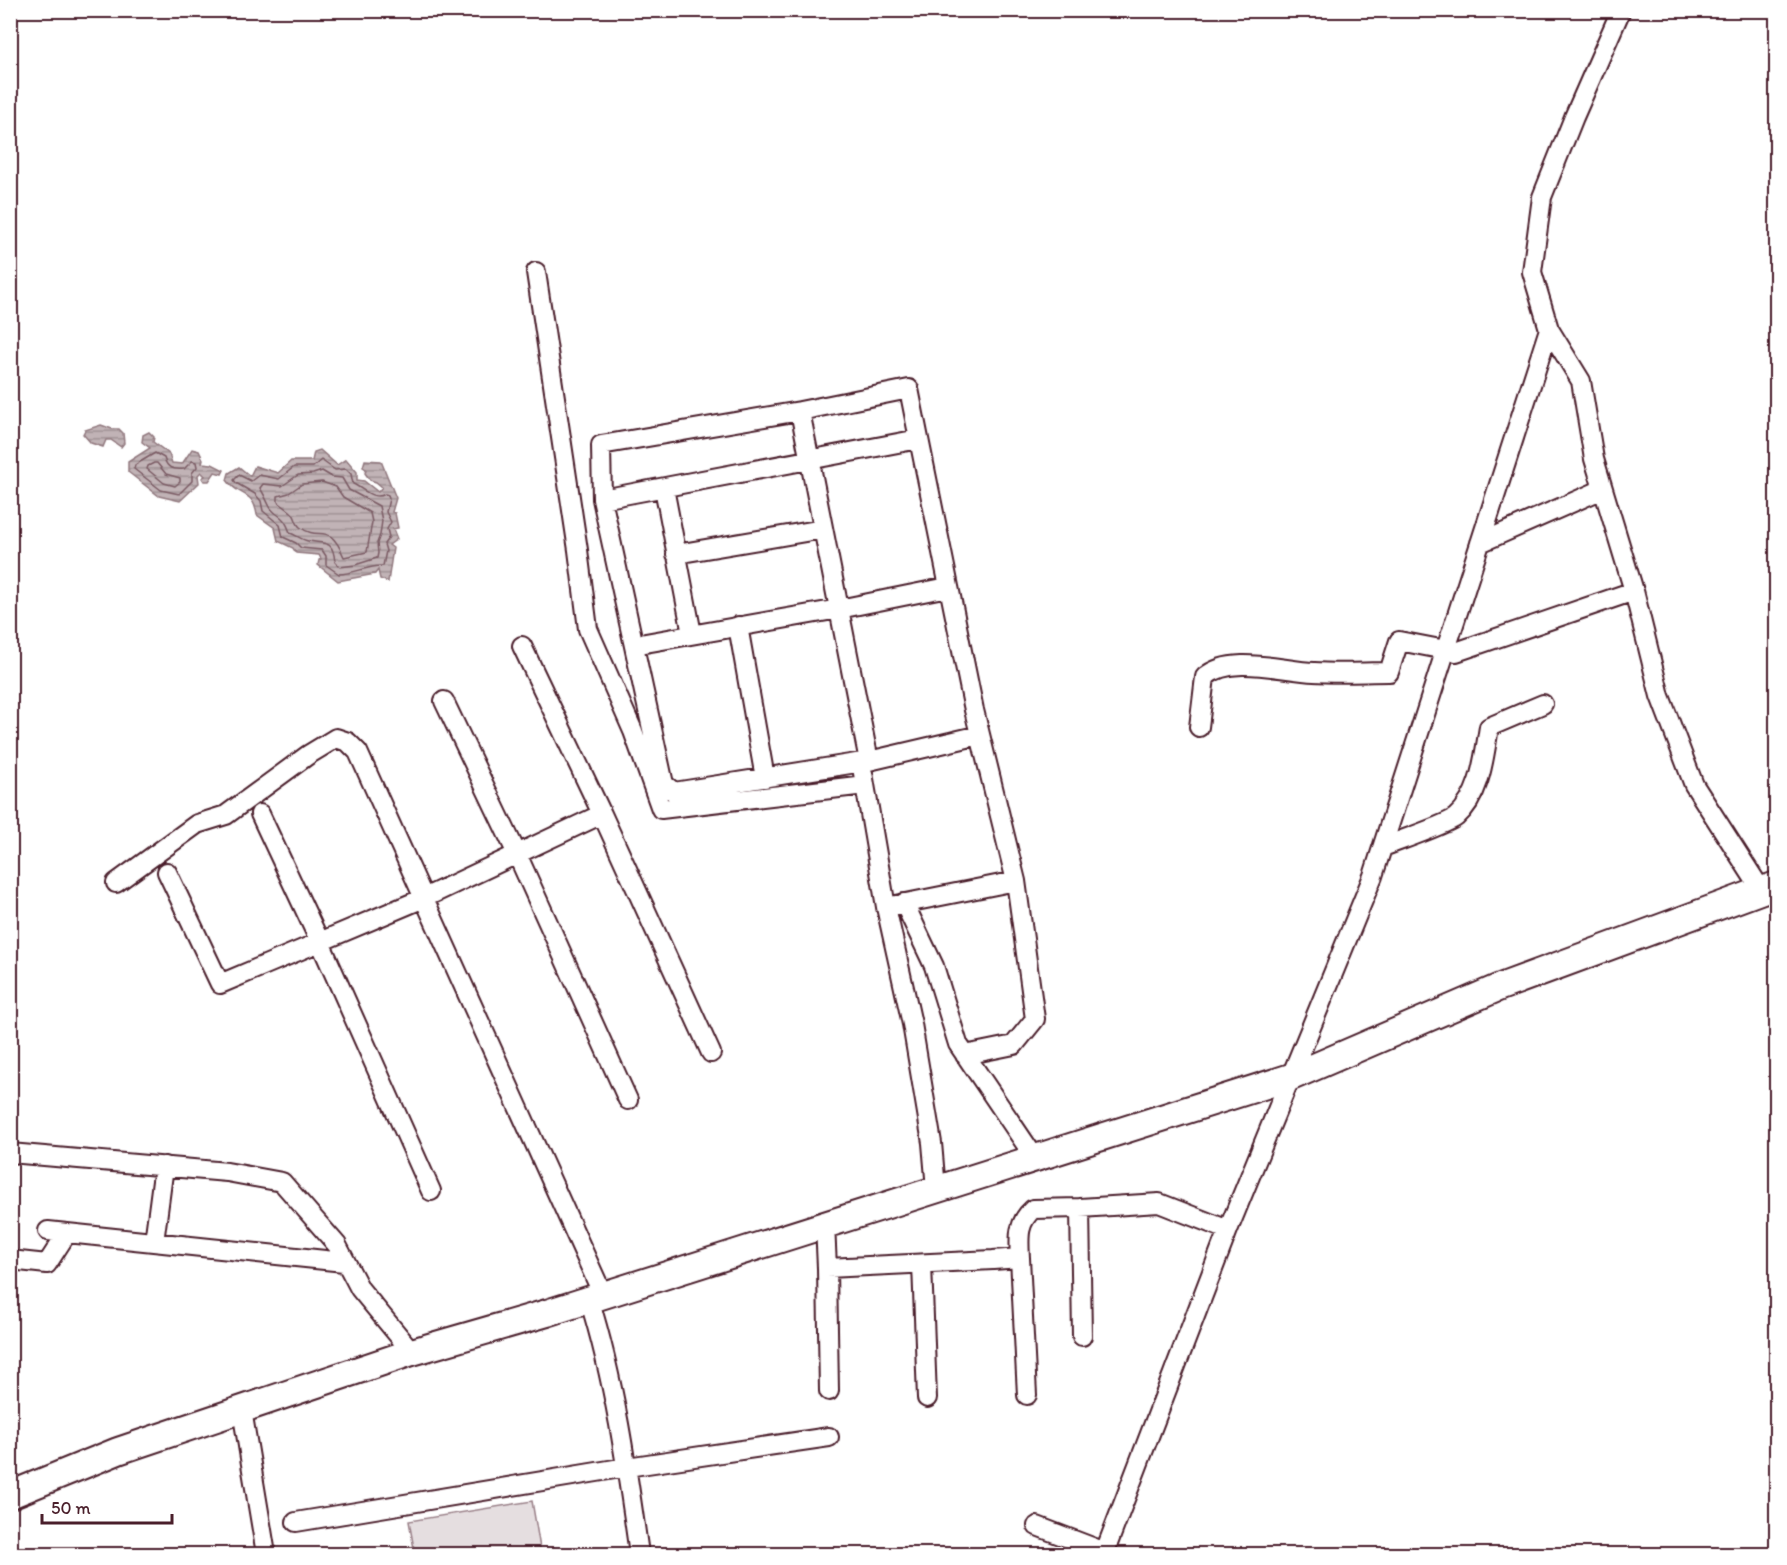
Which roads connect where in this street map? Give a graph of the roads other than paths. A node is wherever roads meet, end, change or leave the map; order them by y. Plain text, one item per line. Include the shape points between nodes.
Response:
1 (1621, 10) edge
2 (536, 273) dead end
3 (1549, 329) junction
4 (801, 411) junction
5 (919, 439) junction
6 (810, 460) junction
7 (664, 488) junction
8 (1603, 489) junction
9 (602, 499) junction
10 (824, 529) junction
11 (1480, 543) junction
12 (676, 554) junction
13 (948, 587) junction
14 (1634, 591) junction
15 (839, 609) junction
16 (738, 626) junction
17 (692, 634) junction
18 (634, 645) junction
19 (522, 646) dead end
20 (1446, 650) junction
21 (444, 701) dead end
22 (1544, 704) dead end
23 (1199, 727) dead end
24 (980, 735) junction
25 (865, 762) junction
26 (765, 778) junction
27 (865, 785) junction
28 (260, 814) dead end
29 (602, 814) junction
30 (1383, 847) junction
31 (517, 854) junction
32 (167, 872) dead end
33 (1016, 881) junction
34 (116, 882) dead end
35 (1769, 888) edge
36 (424, 898) junction
37 (904, 903) junction
38 (886, 907) junction
39 (321, 942) junction
40 (711, 1053) dead end
41 (965, 1055) junction
42 (1291, 1077) junction
43 (628, 1100) dead end
44 (10, 1153) edge
45 (1035, 1158) junction
46 (164, 1166) junction
47 (936, 1189) junction
48 (431, 1191) dead end
49 (1080, 1208) junction
50 (825, 1224) junction
51 (1228, 1230) junction
52 (48, 1231) dead end
53 (67, 1233) junction
54 (154, 1242) junction
55 (1020, 1258) junction
56 (10, 1260) edge
57 (344, 1262) junction
58 (922, 1264) junction
59 (827, 1268) junction
60 (596, 1297) junction
61 (1082, 1336) dead end
62 (412, 1352) junction
63 (829, 1391) dead end
64 (1028, 1395) dead end
65 (927, 1398) dead end
66 (242, 1410) junction
67 (829, 1437) dead end
68 (627, 1467) junction
69 (10, 1496) edge
70 (296, 1522) dead end
71 (1037, 1526) dead end
72 (1105, 1553) edge
73 (266, 1554) edge
74 (639, 1554) edge

1 - 3 street via 1542,196 1532,272
2 - 27 street via 588,630 633,731 661,809
3 - 8 street via 1581,381
3 - 11 street
4 - 5 street via 909,389
4 - 6 street
4 - 9 street via 601,445
5 - 6 street
5 - 13 street
6 - 7 street
6 - 10 street
7 - 9 street
7 - 12 street
8 - 11 street
8 - 14 street
9 - 18 street
10 - 12 street
10 - 15 street
11 - 20 street
12 - 17 street
13 - 15 street
13 - 24 street
14 - 20 street via 1456,652
14 - 35 street via 1660,696 1694,785
15 - 16 street
15 - 25 street
16 - 17 street
16 - 26 street
17 - 18 street
18 - 26 street via 664,784 674,792
19 - 29 street
20 - 23 street via 1399,641 1389,672 1315,673 1234,665 1213,671 1205,677
20 - 30 street
21 - 31 street
22 - 30 street via 1490,727 1471,799 1455,818
24 - 25 street
24 - 33 street
25 - 26 street
25 - 27 street
27 - 38 street
28 - 39 street
29 - 31 street
29 - 40 street
30 - 42 street
31 - 36 street
31 - 43 street
32 - 39 street via 220,984
33 - 37 street
33 - 41 street via 1035,1019 1014,1045
34 - 36 street via 197,824 226,815 336,738 348,742 358,752
35 - 42 main road via 1500,987
36 - 39 street
36 - 60 street
37 - 38 street
37 - 41 street via 934,966
38 - 47 street via 914,1035
39 - 48 street
41 - 45 street
42 - 45 main road
42 - 51 street
44 - 46 street
45 - 47 main road
46 - 54 street
46 - 57 street via 282,1182 337,1245
47 - 50 main road
49 - 51 street via 1159,1203
49 - 55 street via 1033,1209 1019,1228
49 - 61 street
50 - 59 street
50 - 60 main road
51 - 72 street
52 - 53 street
53 - 54 street
53 - 56 street via 47,1264
54 - 57 street
55 - 58 street
55 - 64 street
57 - 62 street via 360,1289
58 - 59 street
58 - 65 street
59 - 63 street
60 - 62 main road
60 - 68 street
62 - 66 main road
66 - 69 main road via 118,1451
66 - 73 street
67 - 68 street
68 - 70 street
68 - 74 street
71 - 72 street

